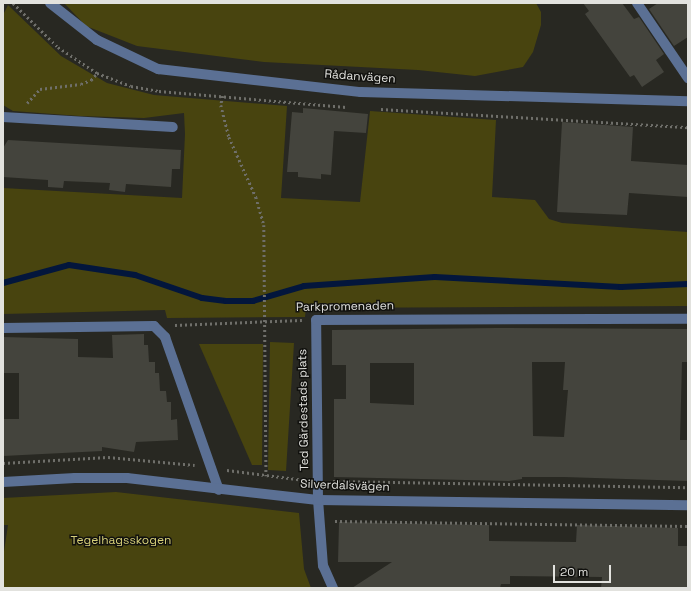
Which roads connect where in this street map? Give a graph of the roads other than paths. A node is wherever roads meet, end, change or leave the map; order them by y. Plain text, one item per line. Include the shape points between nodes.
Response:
1 (50, 3) edge
2 (637, 3) edge
3 (688, 78) edge
4 (688, 101) edge
5 (3, 117) edge
6 (173, 127) dead end
7 (688, 319) edge
8 (316, 320) joint
9 (3, 328) edge
10 (3, 482) edge
11 (219, 490) junction
12 (318, 500) junction
13 (688, 505) edge
14 (334, 588) edge

1 - 4 street, Rådanvägen via 97,40 158,69 361,92
2 - 3 street
5 - 6 street
7 - 8 street, Parkpromenaden
8 - 12 street, Ted Gärdestads plats
9 - 11 street via 154,326 165,337
10 - 11 street, Silverdalsvägen via 127,478
11 - 12 street, Silverdalsvägen
12 - 13 street, Silverdalsvägen
12 - 14 street, Ted Gärdestads plats via 323,566

